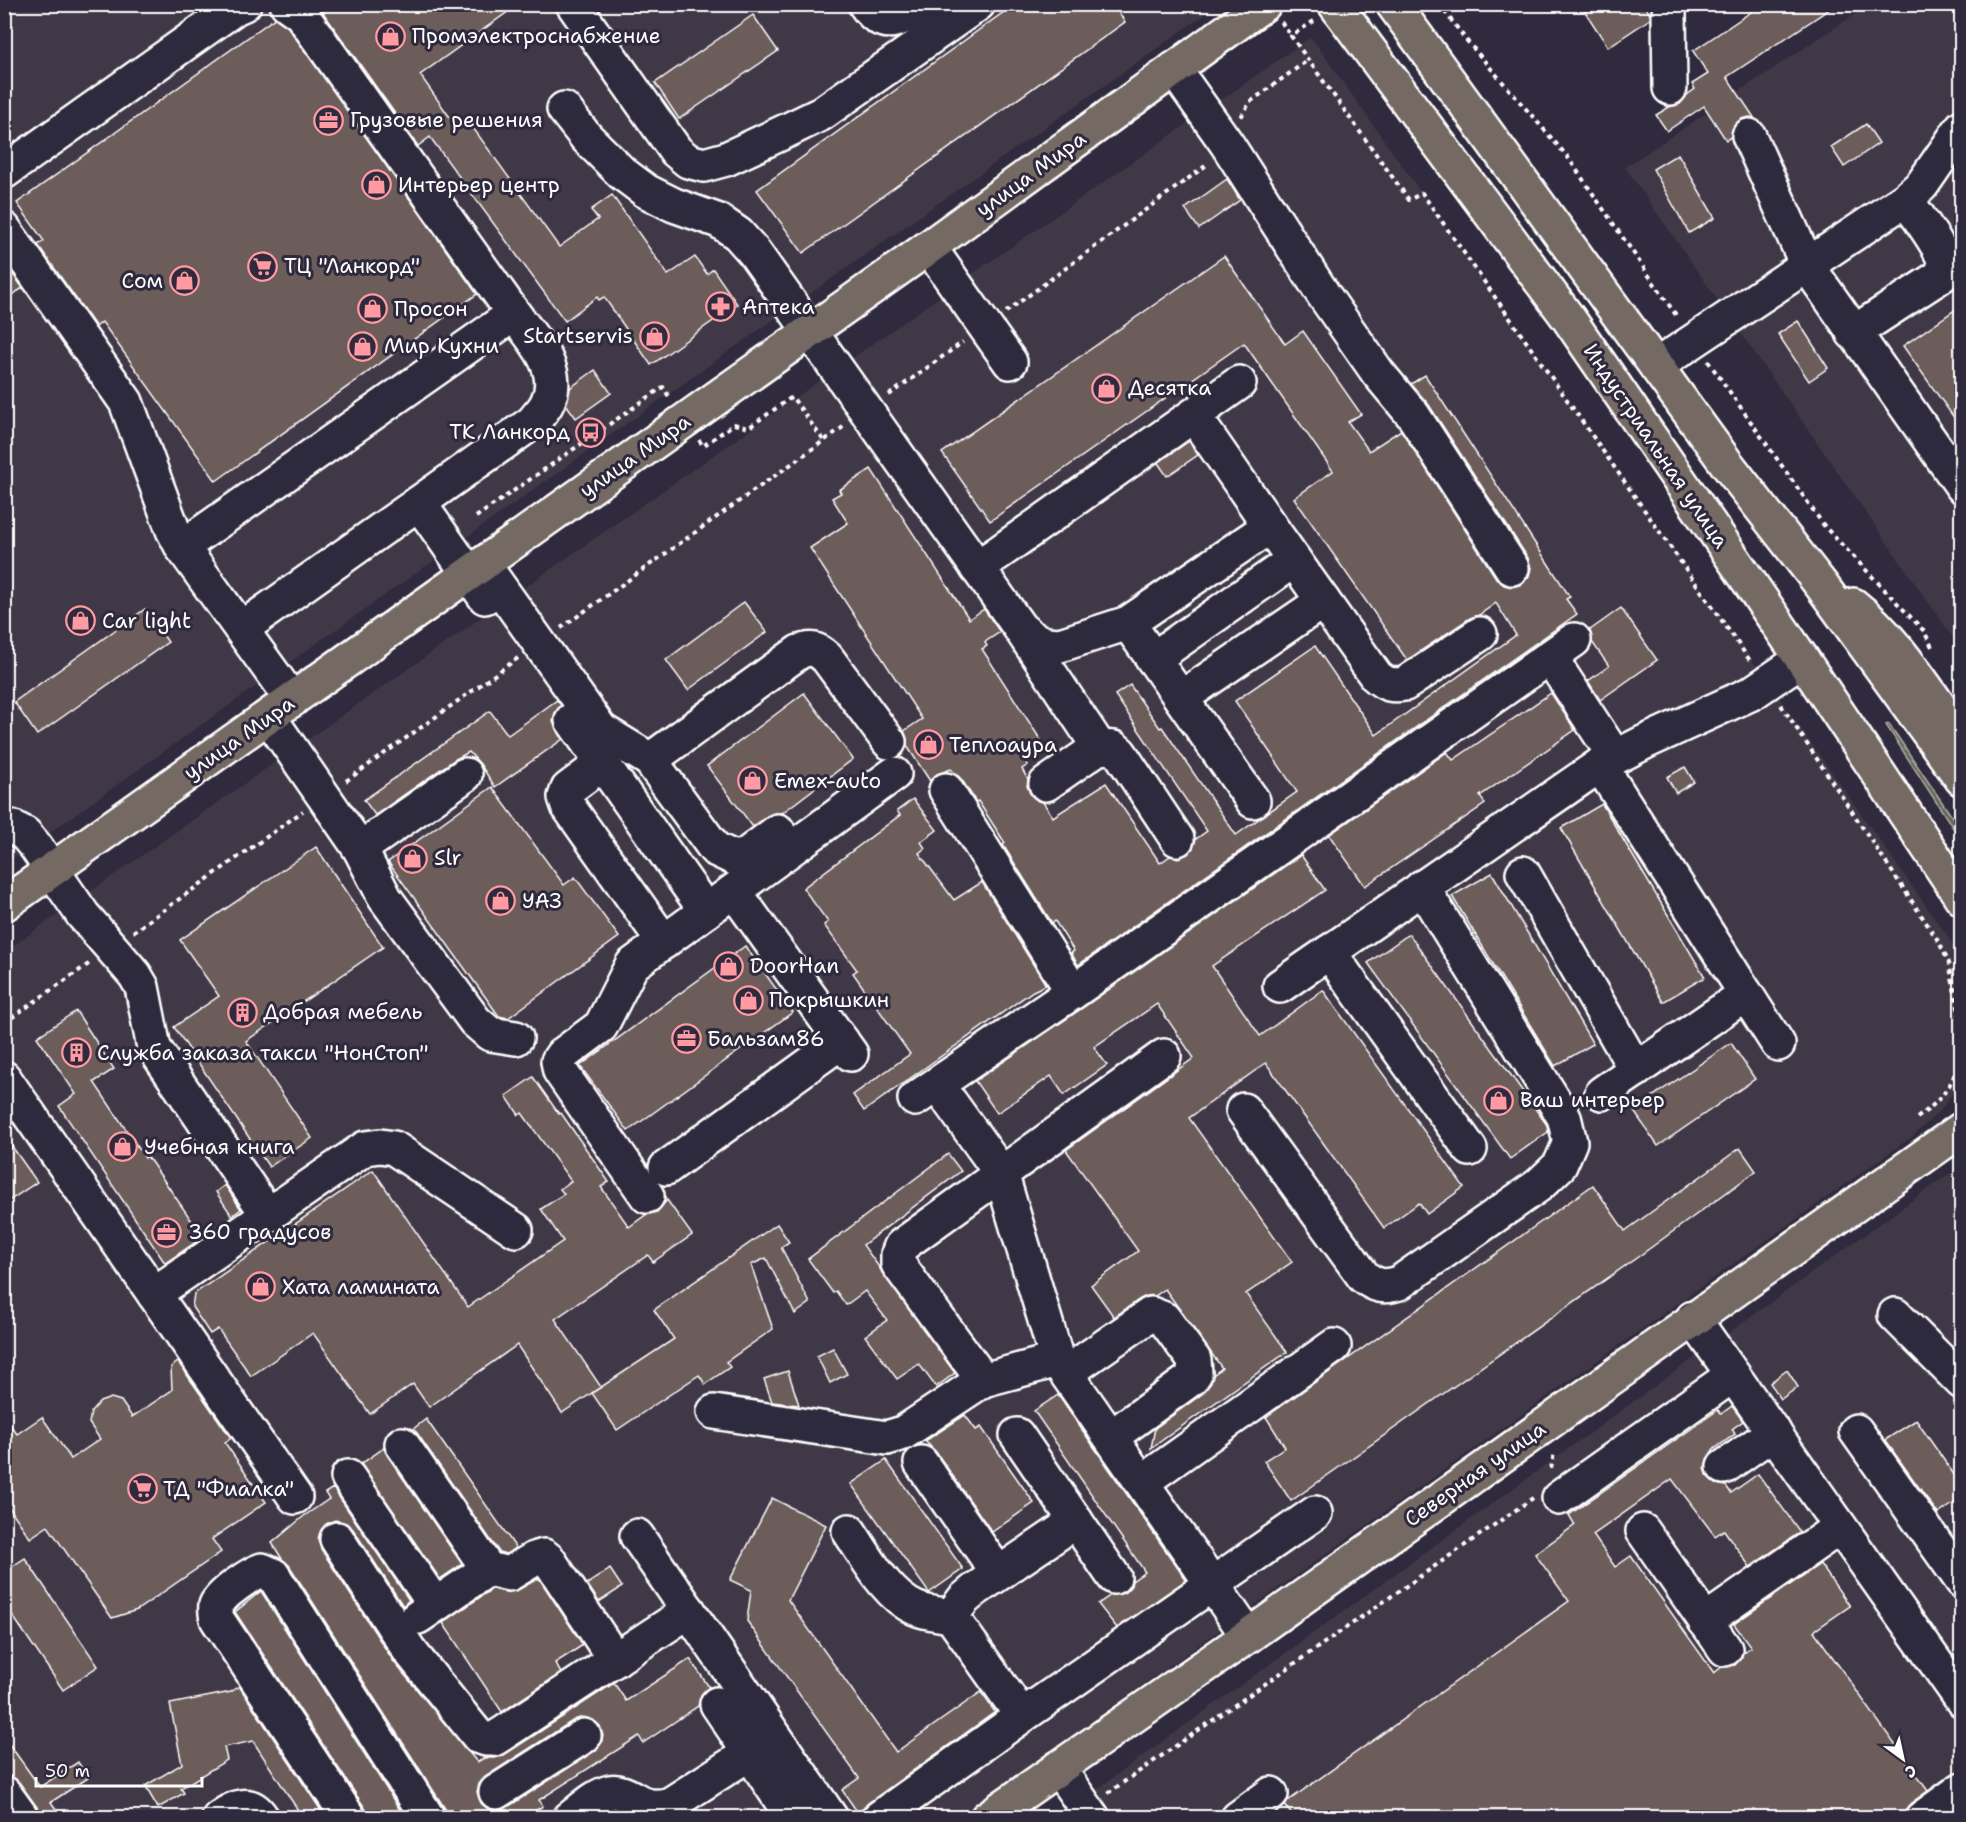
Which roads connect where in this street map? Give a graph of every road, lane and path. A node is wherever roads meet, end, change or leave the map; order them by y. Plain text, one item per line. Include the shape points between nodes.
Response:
1 (244, 4) edge
2 (287, 4) edge
3 (573, 4) edge
4 (865, 4) edge
5 (923, 4) edge
6 (978, 4) edge
7 (1264, 4) edge
8 (1394, 4) edge
9 (1335, 5) edge
10 (1671, 7) edge
11 (1308, 60) junction
12 (1174, 69) junction
13 (1670, 88) dead end
14 (564, 109) dead end
15 (1962, 127) edge
16 (1749, 136) dead end
17 (1227, 144) junction
18 (4, 172) edge
19 (1906, 199) junction
20 (4, 229) edge
21 (929, 247) junction
22 (1807, 265) junction
23 (514, 314) junction
24 (986, 327) junction
25 (809, 332) junction
26 (1853, 333) junction
27 (1011, 362) dead end
28 (1656, 366) junction
29 (1239, 383) dead end
30 (866, 411) junction
31 (1205, 432) dead end
32 (1962, 486) edge
33 (418, 503) junction
34 (1270, 526) junction
35 (182, 547) junction
36 (1294, 560) junction
37 (476, 568) junction
38 (977, 568) junction
39 (1512, 568) dead end
40 (1810, 571) junction
41 (1323, 601) junction
42 (1128, 623) junction
43 (1020, 628) junction
44 (241, 629) junction
45 (1480, 634) dead end
46 (532, 648) junction
47 (1153, 659) junction
48 (1802, 659) junction
49 (1767, 684) junction
50 (1181, 698) junction
51 (281, 708) junction
52 (1962, 738) edge
53 (889, 742) dead end
54 (1099, 747) junction
55 (650, 760) junction
56 (1608, 761) junction
57 (603, 763) junction
58 (894, 774) dead end
59 (465, 775) dead end
60 (1962, 779) edge
61 (844, 782) dead end
62 (1046, 784) dead end
63 (946, 790) dead end
64 (325, 796) junction
65 (1253, 801) dead end
66 (4, 826) edge
67 (1178, 839) dead end
68 (360, 849) junction
69 (52, 869) junction
70 (1523, 873) dead end
71 (1422, 886) junction
72 (734, 891) junction
73 (1962, 898) edge
74 (4, 904) edge
75 (706, 911) junction
76 (664, 942) junction
77 (111, 948) junction
78 (1329, 952) junction
79 (1280, 986) dead end
80 (1073, 992) junction
81 (1746, 994) junction
82 (4, 1023) edge
83 (1962, 1028) edge
84 (516, 1038) dead end
85 (1778, 1044) dead end
86 (1962, 1051) edge
87 (1164, 1056) dead end
88 (1636, 1070) junction
89 (4, 1078) edge
90 (1602, 1093) dead end
91 (915, 1099) dead end
92 (950, 1101) dead end
93 (1243, 1110) dead end
94 (1917, 1118) dead end
95 (1962, 1129) edge
96 (1470, 1149) dead end
97 (666, 1168) dead end
98 (1001, 1173) junction
99 (647, 1196) dead end
100 (268, 1215) junction
101 (516, 1230) dead end
102 (154, 1294) junction
103 (1895, 1315) dead end
104 (1694, 1318) junction
105 (1334, 1346) dead end
106 (1061, 1366) junction
107 (1733, 1375) junction
108 (983, 1380) junction
109 (1962, 1382) edge
110 (714, 1412) dead end
111 (1856, 1431) dead end
112 (1774, 1432) junction
113 (1017, 1435) dead end
114 (1110, 1437) junction
115 (402, 1444) dead end
116 (1554, 1452) dead end
117 (921, 1463) dead end
118 (1724, 1467) dead end
119 (348, 1477) dead end
120 (1142, 1482) junction
121 (1549, 1489) junction
122 (295, 1497) dead end
123 (1315, 1514) dead end
124 (1076, 1521) junction
125 (1840, 1527) junction
126 (849, 1531) dead end
127 (1642, 1532) dead end
128 (638, 1536) dead end
129 (337, 1539) dead end
130 (488, 1569) junction
131 (998, 1573) junction
132 (1114, 1577) dead end
133 (1962, 1581) edge
134 (1212, 1584) junction
135 (435, 1605) junction
136 (689, 1611) junction
137 (951, 1616) junction
138 (1705, 1621) junction
139 (398, 1631) junction
140 (1248, 1636) junction
141 (1725, 1648) dead end
142 (615, 1659) junction
143 (1962, 1700) edge
144 (717, 1704) dead end
145 (1022, 1716) junction
146 (502, 1734) junction
147 (584, 1736) dead end
148 (750, 1753) junction
149 (1058, 1768) junction
150 (527, 1772) junction
151 (1962, 1789) edge
152 (496, 1792) dead end
153 (1271, 1794) dead end
154 (1089, 1813) edge
155 (219, 1818) edge
156 (262, 1818) edge
157 (349, 1818) edge
158 (428, 1818) edge
159 (570, 1818) edge
160 (794, 1818) edge
161 (831, 1818) edge
162 (879, 1818) edge
163 (987, 1818) edge
164 (1238, 1818) edge
165 (1922, 1818) edge

1 - 18 lane
2 - 23 lane via 301,14
3 - 6 lane via 676,151 688,161 704,165 726,159 821,114
4 - 5 lane via 879,19 891,22
7 - 12 main road, улица Мира
8 - 28 main road, Индустриальная улица
9 - 11 path via 1291,36
9 - 48 main road, Индустриальная улица via 1569,319
10 - 13 lane
11 - 17 path via 1250,102
11 - 49 path via 1408,200 1422,193
12 - 17 lane
12 - 21 main road, улица Мира
14 - 25 lane via 585,137 646,191 674,206 719,221 738,234
15 - 19 lane via 1922,186
16 - 22 lane
17 - 24 path via 1221,154
17 - 39 lane via 1323,294 1378,373 1413,415
19 - 22 lane
19 - 26 lane via 1944,260 1942,275
20 - 35 lane via 126,402
21 - 24 lane
21 - 25 main road, улица Мира
22 - 26 lane
22 - 28 lane
23 - 33 lane via 548,362 552,382 548,402 533,422
23 - 35 lane
24 - 27 lane
24 - 30 path
25 - 30 lane
25 - 37 main road, улица Мира
26 - 32 lane
28 - 40 main road, Индустриальная улица
29 - 38 lane
30 - 38 lane
30 - 46 path
31 - 34 lane
33 - 37 lane
33 - 44 lane
34 - 36 lane
34 - 42 lane
35 - 44 lane
36 - 41 lane
36 - 47 lane
37 - 46 lane
37 - 51 main road, улица Мира
38 - 43 lane
40 - 52 main road via 1870,618
40 - 60 main road, Индустриальная улица
41 - 45 lane via 1376,676 1394,686 1405,684
41 - 50 lane
42 - 43 lane via 1060,645 1045,644
42 - 47 lane
43 - 54 lane
44 - 51 lane
46 - 55 lane via 601,730
46 - 57 lane
46 - 64 path
47 - 50 lane
48 - 49 lane
48 - 73 main road, Индустриальная улица
49 - 56 lane
49 - 83 path via 1939,942 1949,963
50 - 65 lane
51 - 64 lane
51 - 69 main road, улица Мира
53 - 55 lane via 827,658 810,648 799,652
54 - 62 lane
54 - 67 lane via 1114,747 1120,753
55 - 61 lane via 715,849 734,858 745,856
56 - 71 lane
56 - 80 lane via 1562,649
56 - 81 lane
57 - 75 lane
57 - 76 lane via 568,789 568,806
58 - 72 lane
59 - 68 lane
63 - 80 lane
64 - 68 lane
64 - 77 path
66 - 69 lane via 25,834
68 - 84 lane via 385,898 475,1021 490,1034
69 - 74 main road, улица Мира
69 - 77 lane
70 - 88 lane
71 - 78 lane
71 - 93 lane via 1564,1117 1570,1142 1560,1165 1530,1192 1399,1283 1386,1287 1364,1277
72 - 75 lane
72 - 97 lane via 846,1047
75 - 76 lane
76 - 99 lane via 632,965 601,1026 558,1061 560,1071
77 - 82 path
77 - 100 lane via 142,987 154,1048
78 - 79 lane
78 - 96 lane
80 - 91 lane
81 - 85 lane
81 - 88 lane
86 - 94 path via 1949,1088
87 - 98 lane
88 - 90 lane
89 - 102 lane
92 - 98 lane
95 - 104 main road, Северная улица
98 - 106 lane
98 - 108 lane via 901,1246 898,1254 898,1264
100 - 101 lane via 365,1148 380,1146 394,1148
100 - 102 lane
102 - 122 lane
103 - 109 lane
104 - 107 lane
104 - 140 main road, Северная улица
105 - 120 lane
106 - 108 lane
106 - 114 lane
106 - 114 lane via 1151,1314 1164,1319 1194,1360 1195,1373 1191,1379
107 - 112 lane
107 - 121 lane
108 - 110 lane via 903,1433 887,1438
111 - 133 lane
112 - 118 lane
112 - 125 lane
113 - 124 lane
114 - 120 lane
115 - 130 lane
116 - 121 path
117 - 131 lane
119 - 135 lane
120 - 134 lane
121 - 154 path
123 - 134 lane
124 - 131 lane
124 - 132 lane
125 - 138 lane
125 - 143 lane
126 - 137 lane via 898,1598 918,1609
127 - 138 lane
128 - 136 lane
129 - 139 lane
130 - 135 lane
130 - 142 lane via 508,1574 544,1556
131 - 137 lane via 964,1599
134 - 140 lane
134 - 145 lane
135 - 139 lane
136 - 142 lane
136 - 161 lane
137 - 145 lane
138 - 141 lane
139 - 146 lane via 479,1737 494,1739
140 - 149 main road, Северная улица
142 - 146 lane
144 - 148 lane
145 - 162 lane
146 - 150 lane
147 - 150 lane
148 - 159 lane via 669,1805 648,1806 612,1791
148 - 160 lane
149 - 154 lane
149 - 163 main road, Северная улица
150 - 152 lane
151 - 165 lane
153 - 164 lane
155 - 156 lane via 240,1806 250,1806
157 - 158 lane via 217,1619 217,1603 255,1572 262,1570 273,1575

